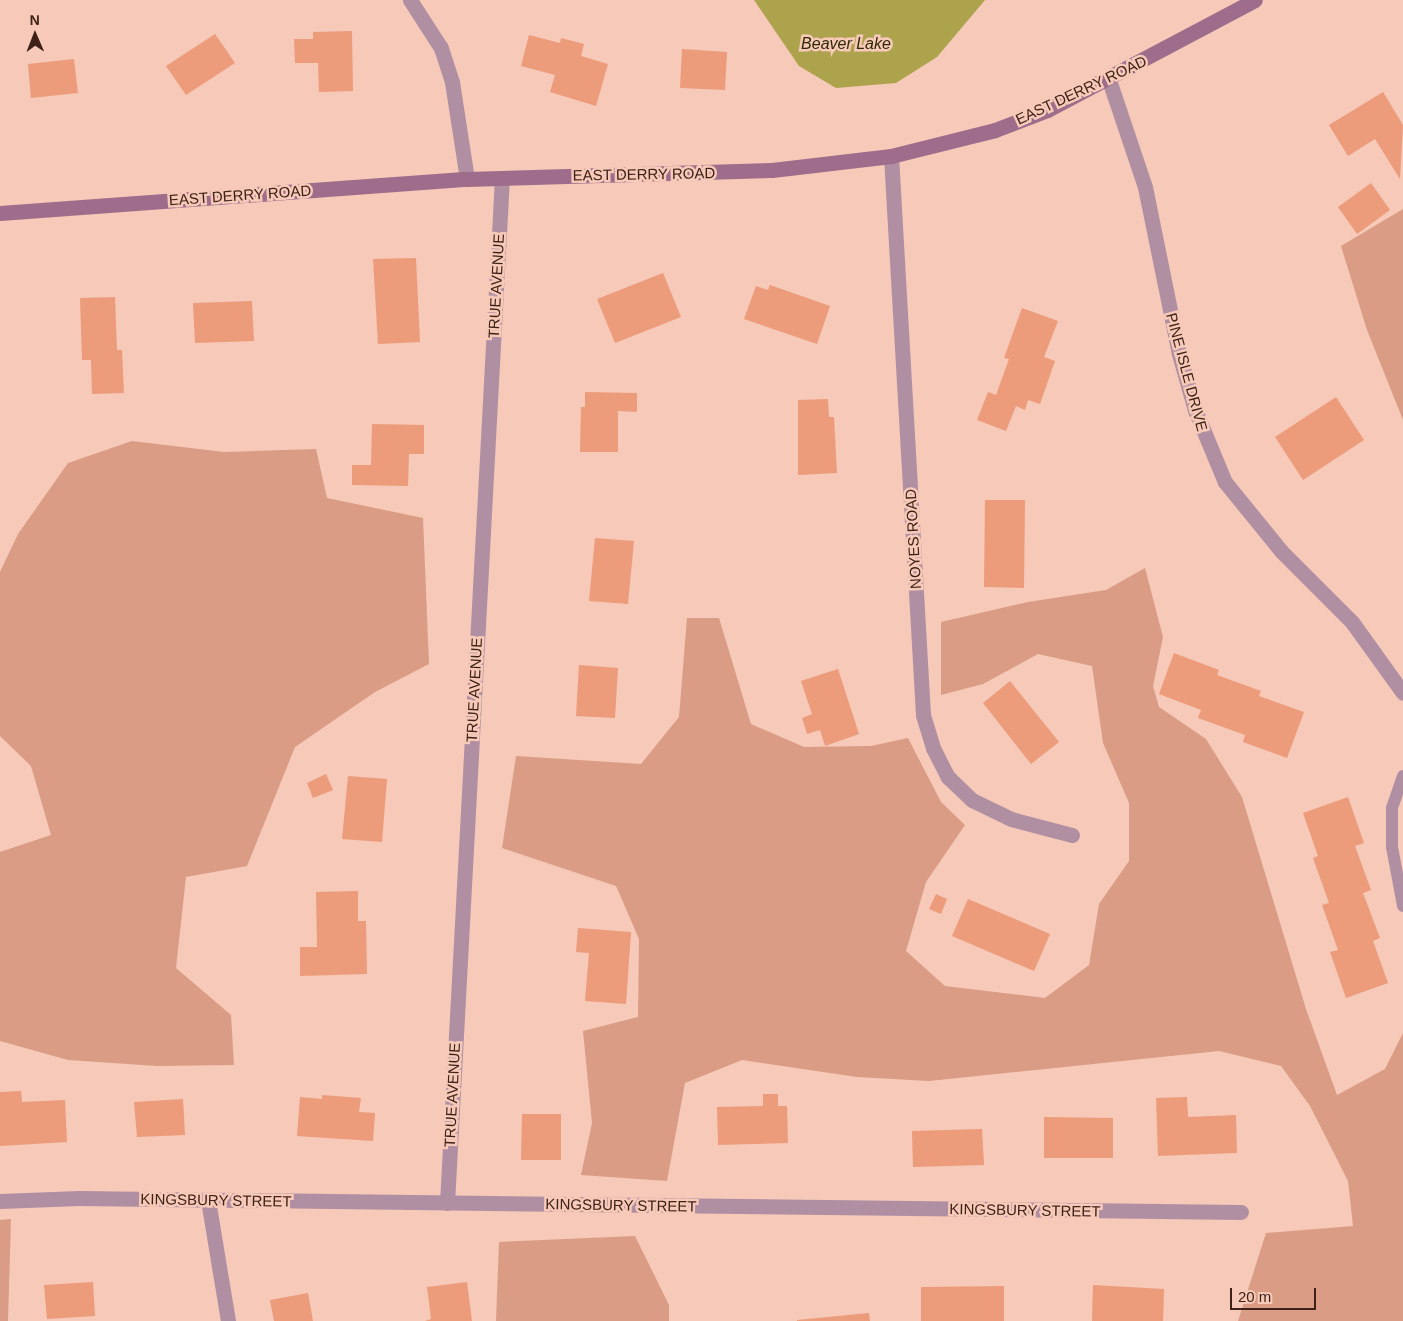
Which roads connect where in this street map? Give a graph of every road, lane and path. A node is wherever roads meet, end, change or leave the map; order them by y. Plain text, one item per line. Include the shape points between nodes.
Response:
1 (410, 0) edge
2 (1255, 0) edge
3 (1109, 80) junction
4 (891, 156) junction
5 (502, 178) junction
6 (467, 179) junction
7 (0, 213) edge
8 (1403, 692) edge
9 (1403, 776) edge
10 (1072, 835) dead end
11 (1403, 906) edge
12 (208, 1200) junction
13 (0, 1201) edge
14 (446, 1203) junction
15 (1241, 1212) dead end
16 (228, 1321) edge

1 - 6 street via 441,48 452,82
2 - 3 street, EAST DERRY ROAD
3 - 4 street, EAST DERRY ROAD via 995,130
3 - 8 street, PINE ISLE DRIVE via 1145,188 1179,354 1195,410 1225,482 1281,551 1352,622
4 - 5 street, EAST DERRY ROAD via 763,170
4 - 10 street, NOYES ROAD via 923,715 933,748 948,777 972,800 1011,819
5 - 6 street, EAST DERRY ROAD
5 - 14 street, TRUE AVENUE
6 - 7 street, EAST DERRY ROAD
9 - 11 lane via 1392,808 1392,847
12 - 13 street, KINGSBURY STREET
12 - 14 street, KINGSBURY STREET
12 - 16 street
14 - 15 street, KINGSBURY STREET

